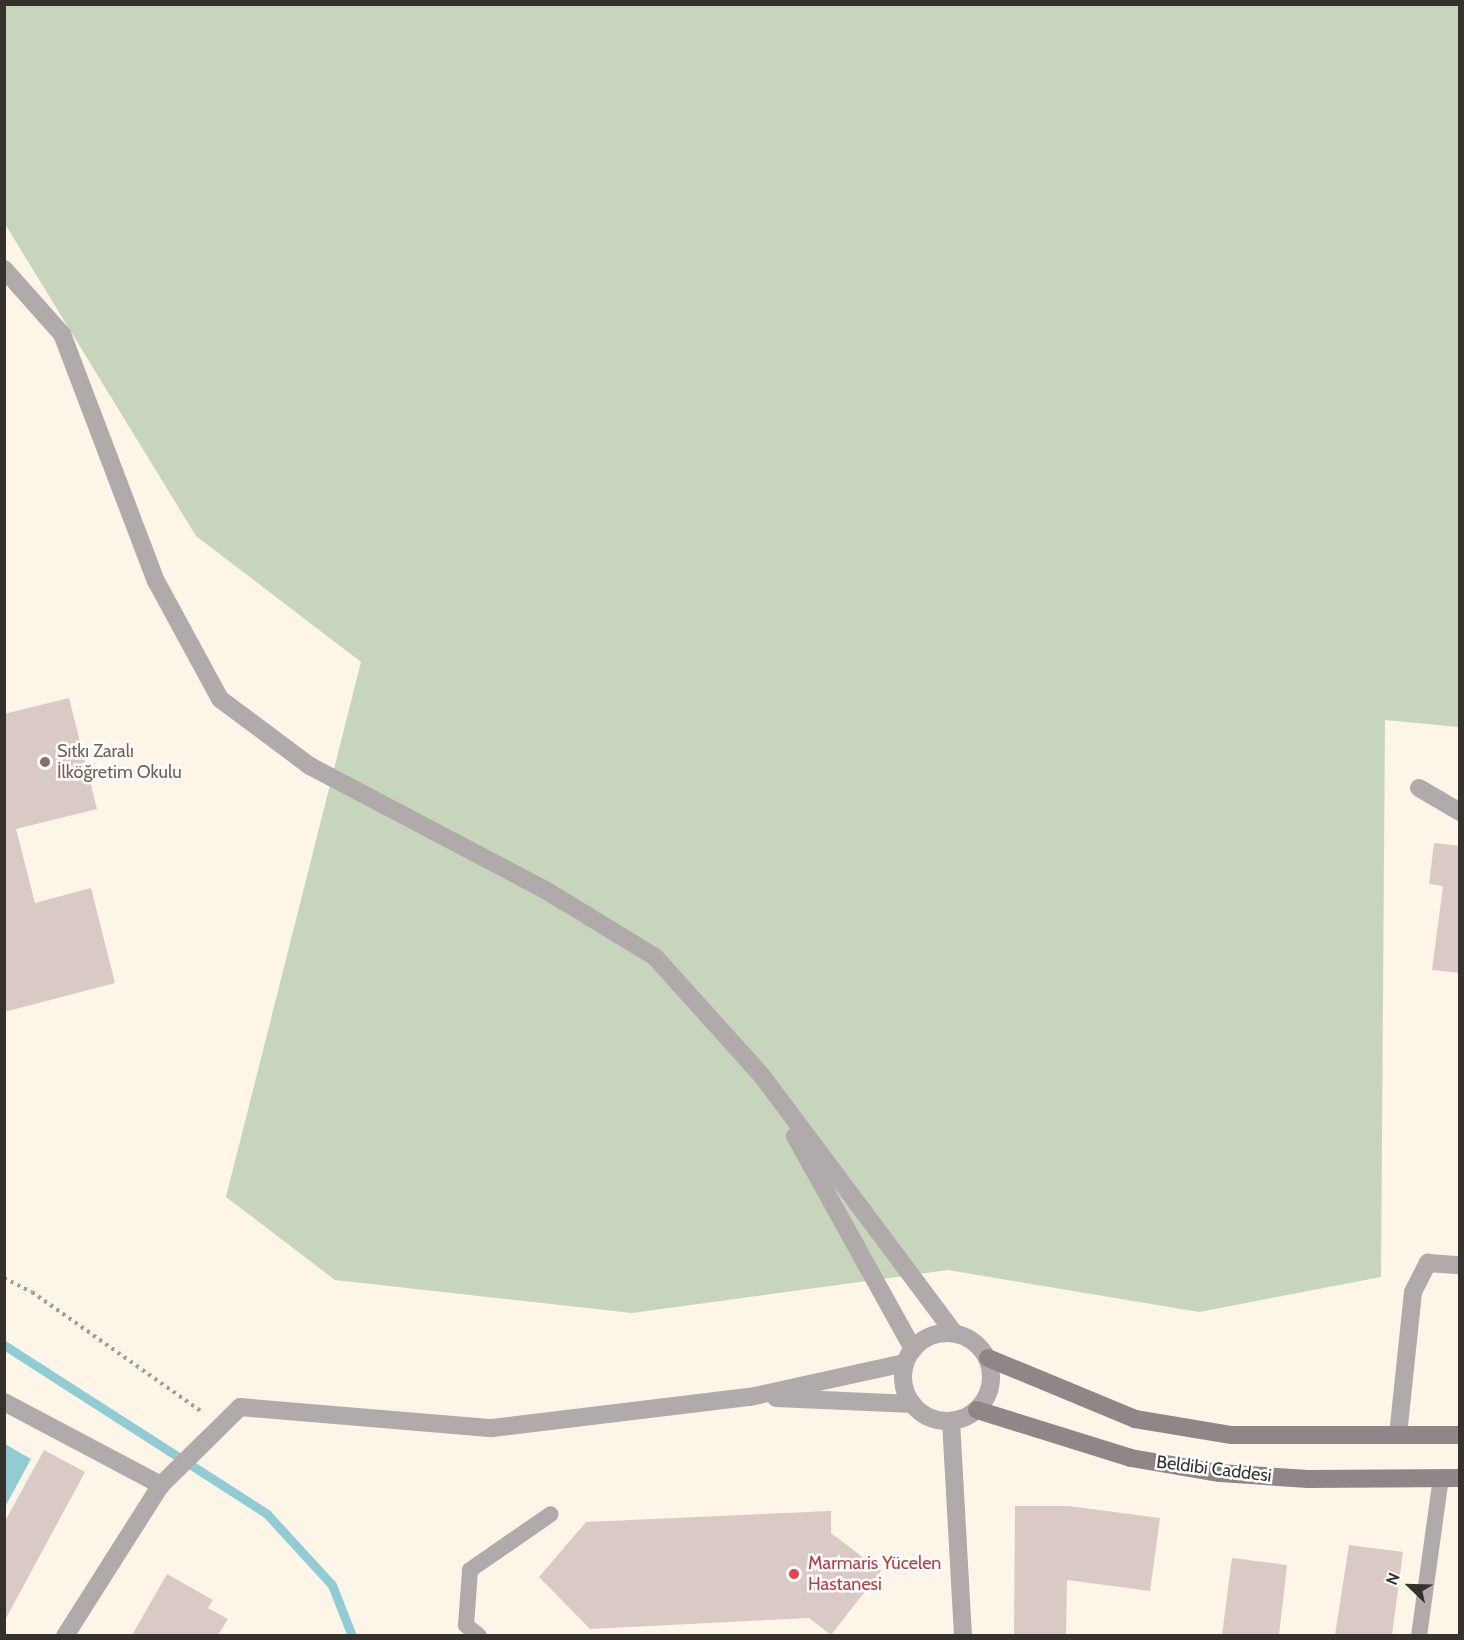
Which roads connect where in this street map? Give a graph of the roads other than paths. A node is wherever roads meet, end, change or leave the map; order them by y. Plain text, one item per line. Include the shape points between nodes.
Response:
1 (4, 269) edge
2 (1419, 788) dead end
3 (1460, 812) edge
4 (762, 1076) junction
5 (1460, 1265) edge
6 (954, 1333) junction
7 (909, 1356) junction
8 (988, 1358) junction
9 (750, 1397) junction
10 (4, 1402) edge
11 (913, 1404) junction
12 (977, 1410) junction
13 (951, 1421) junction
14 (1398, 1435) junction
15 (1460, 1435) edge
16 (1441, 1478) junction
17 (1460, 1478) edge
18 (161, 1485) junction
19 (552, 1514) dead end
20 (65, 1635) edge
21 (479, 1635) edge
22 (963, 1635) edge
23 (1419, 1635) edge

1 - 4 street via 62,334 156,581 220,699 310,766 547,891 655,957
2 - 3 street
4 - 6 street
4 - 7 street
5 - 14 street via 1428,1263 1413,1292
6 - 7 street via 924,1339
6 - 8 street via 968,1337
7 - 9 street
7 - 11 street via 904,1386
8 - 12 street via 991,1386
8 - 14 street, Beldibi Caddesi via 1135,1419 1232,1435
9 - 11 street
9 - 18 street via 492,1428 240,1407
10 - 18 street
11 - 13 street via 925,1415
12 - 13 street
12 - 16 street, Beldibi Caddesi via 1131,1458 1220,1473 1308,1479
13 - 22 street
14 - 15 street, Beldibi Caddesi
16 - 17 street, Beldibi Caddesi
16 - 23 lane
18 - 20 street
19 - 21 lane via 470,1570 466,1625

